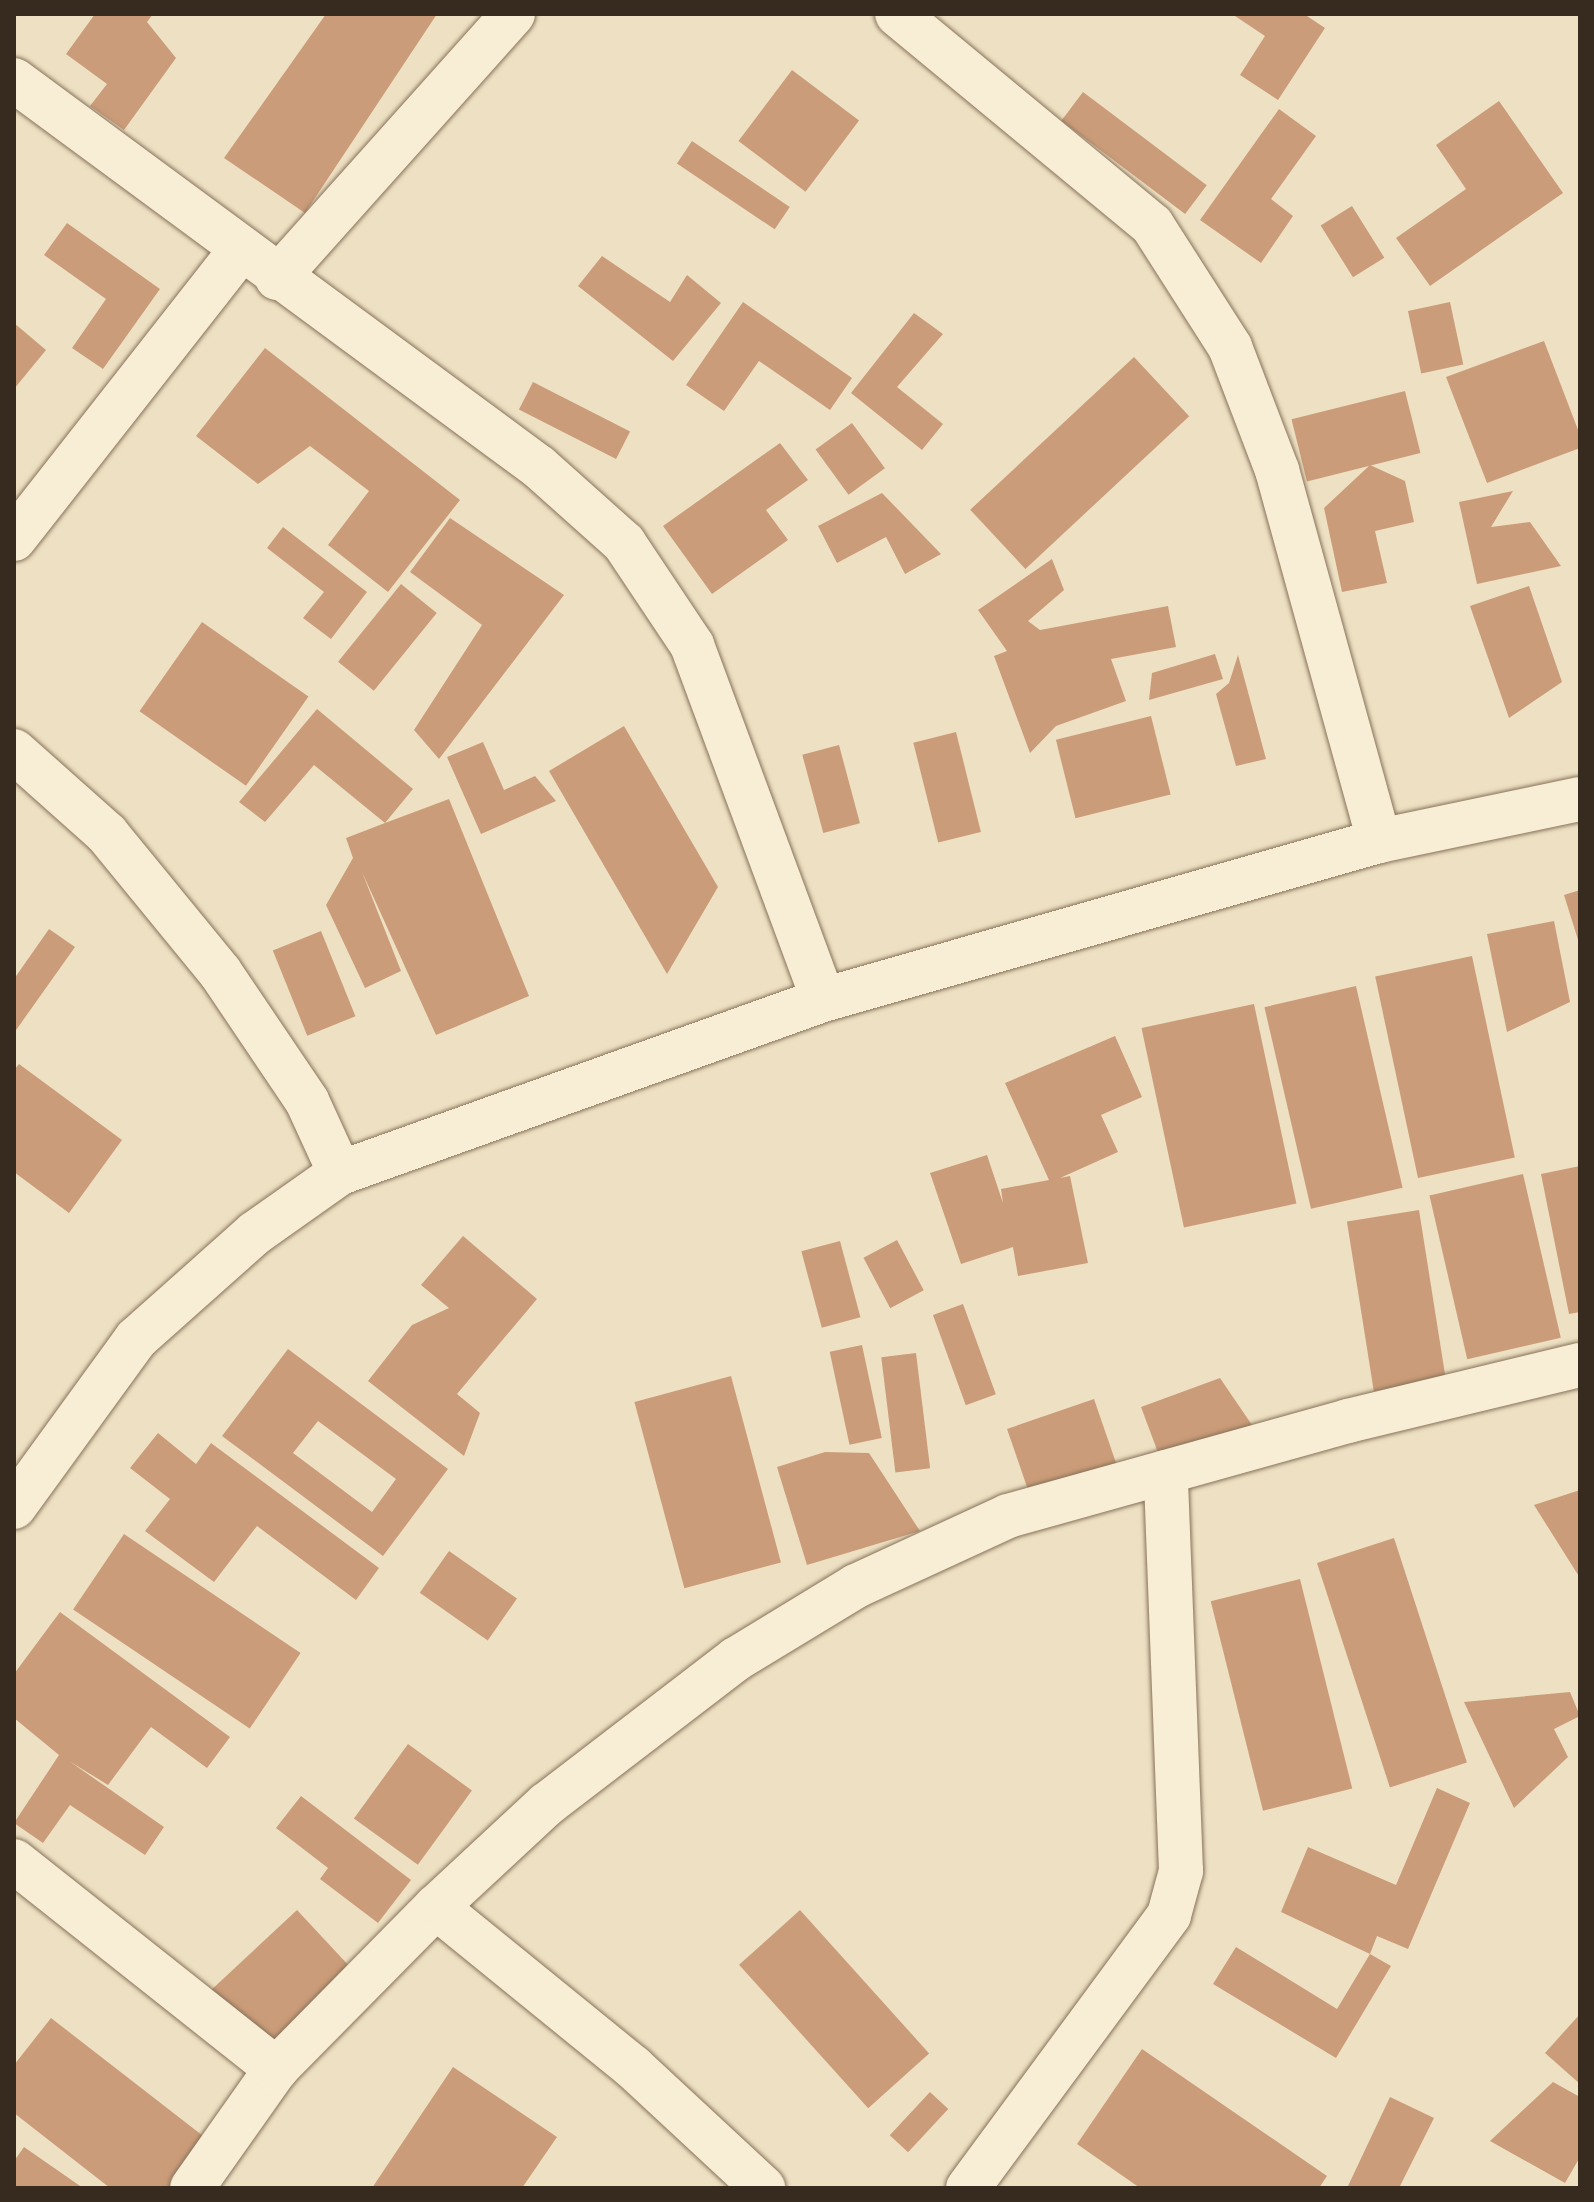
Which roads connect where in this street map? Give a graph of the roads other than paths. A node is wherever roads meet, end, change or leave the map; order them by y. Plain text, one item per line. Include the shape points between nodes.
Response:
1 (513, 14) edge
2 (914, 19) edge
3 (14, 80) edge
4 (240, 251) junction
5 (277, 278) junction
6 (14, 539) edge
7 (14, 751) edge
8 (1580, 799) edge
9 (1379, 841) junction
10 (823, 1000) junction
11 (340, 1173) junction
12 (1580, 1365) edge
13 (1166, 1472) junction
14 (14, 1507) edge
15 (14, 1861) edge
16 (436, 1907) junction
17 (276, 2069) junction
18 (192, 2188) edge
19 (763, 2188) edge
20 (968, 2188) edge

1 - 5 street
2 - 9 street via 1152,225 1230,347 1277,470
3 - 4 street
4 - 5 street
4 - 6 street
5 - 10 street via 539,467 624,543 692,645
7 - 11 street via 107,834 220,972 307,1101
8 - 9 street
9 - 10 street
10 - 11 street
11 - 14 street via 255,1233 136,1339
12 - 13 street
13 - 16 street via 1008,1516 856,1586 736,1659 547,1804
13 - 20 street via 1181,1871 1169,1915
15 - 17 street
16 - 17 street
16 - 19 street via 633,2067
17 - 18 street

